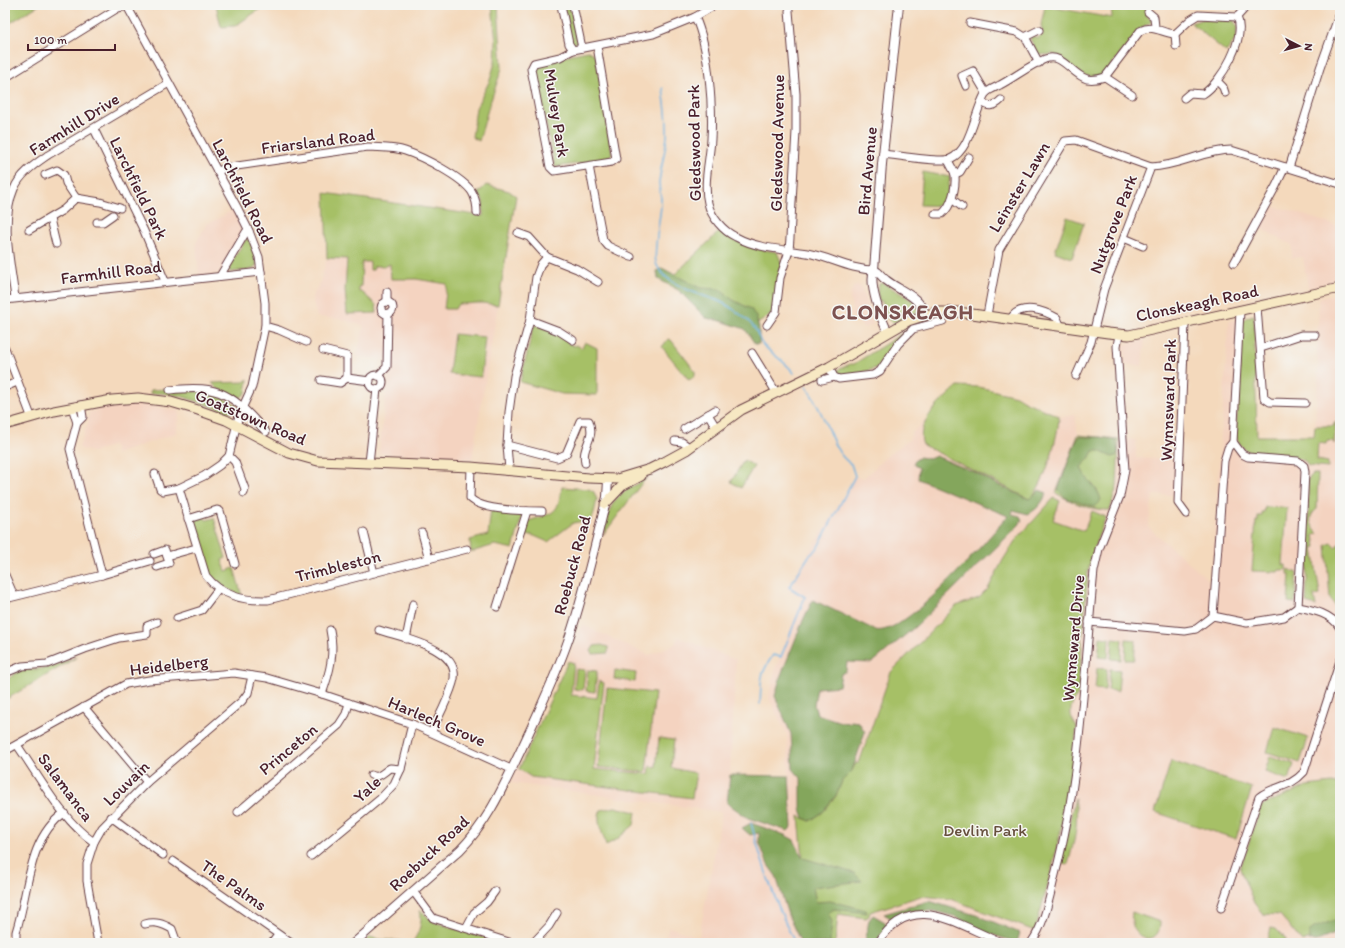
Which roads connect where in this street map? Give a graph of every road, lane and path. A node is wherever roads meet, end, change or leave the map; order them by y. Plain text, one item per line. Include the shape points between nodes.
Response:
1 (561, 5) edge
2 (573, 5) edge
3 (715, 5) edge
4 (899, 5) edge
5 (126, 6) edge
6 (1247, 6) edge
7 (789, 11) dead end
8 (1148, 12) dead end
9 (1340, 12) edge
10 (695, 17) junction
11 (1237, 17) junction
12 (970, 23) dead end
13 (1155, 27) junction
14 (1039, 30) dead end
15 (1175, 34) junction
16 (1025, 37) junction
17 (597, 46) junction
18 (1176, 46) dead end
19 (582, 48) junction
20 (573, 50) junction
21 (1038, 63) junction
22 (1105, 77) junction
23 (5, 78) edge
24 (1218, 81) junction
25 (169, 83) junction
26 (966, 86) dead end
27 (986, 93) junction
28 (1226, 93) dead end
29 (1132, 95) dead end
30 (1184, 98) dead end
31 (1000, 100) dead end
32 (982, 102) junction
33 (94, 129) junction
34 (883, 154) junction
35 (969, 157) dead end
36 (948, 160) junction
37 (590, 166) junction
38 (230, 167) junction
39 (1151, 167) junction
40 (1287, 167) junction
41 (217, 171) junction
42 (955, 174) junction
43 (45, 175) dead end
44 (222, 179) junction
45 (1340, 184) edge
46 (76, 198) junction
47 (952, 199) junction
48 (962, 207) dead end
49 (477, 213) dead end
50 (935, 214) dead end
51 (113, 215) junction
52 (50, 219) junction
53 (121, 219) dead end
54 (97, 222) dead end
55 (29, 230) dead end
56 (249, 230) junction
57 (518, 233) dead end
58 (1124, 238) junction
59 (56, 244) dead end
60 (1143, 246) dead end
61 (789, 251) junction
62 (631, 257) dead end
63 (547, 258) junction
64 (1234, 263) dead end
65 (874, 270) junction
66 (261, 272) junction
67 (220, 276) junction
68 (884, 280) junction
69 (165, 281) junction
70 (598, 282) dead end
71 (874, 283) junction
72 (1340, 288) edge
73 (387, 292) dead end
74 (15, 298) junction
75 (5, 300) edge
76 (1257, 307) junction
77 (1240, 311) junction
78 (925, 315) junction
79 (987, 315) junction
80 (530, 320) junction
81 (943, 321) dead end
82 (1186, 323) junction
83 (767, 324) dead end
84 (911, 325) junction
85 (265, 326) junction
86 (1093, 331) junction
87 (888, 332) junction
88 (1119, 334) junction
89 (1316, 335) dead end
90 (573, 340) dead end
91 (306, 342) dead end
92 (5, 348) edge
93 (1261, 348) junction
94 (323, 350) dead end
95 (752, 353) dead end
96 (829, 367) junction
97 (378, 376) junction
98 (834, 376) junction
99 (1076, 376) dead end
100 (347, 378) junction
101 (321, 380) dead end
102 (822, 380) dead end
103 (370, 381) junction
104 (17, 382) junction
105 (5, 387) edge
106 (377, 389) junction
107 (170, 390) dead end
108 (776, 392) junction
109 (1305, 403) dead end
110 (77, 406) junction
111 (244, 406) junction
112 (715, 410) dead end
113 (708, 414) junction
114 (30, 416) junction
115 (5, 425) edge
116 (237, 426) junction
117 (716, 427) junction
118 (684, 429) dead end
119 (266, 432) dead end
120 (675, 441) dead end
121 (1233, 442) junction
122 (507, 445) junction
123 (689, 447) junction
124 (229, 456) junction
125 (369, 463) junction
126 (585, 463) dead end
127 (471, 467) junction
128 (650, 469) junction
129 (509, 470) junction
130 (155, 474) dead end
131 (608, 480) junction
132 (179, 488) junction
133 (244, 493) dead end
134 (605, 504) junction
135 (527, 511) junction
136 (542, 511) dead end
137 (1186, 514) dead end
138 (188, 519) junction
139 (364, 532) dead end
140 (422, 533) dead end
141 (196, 548) junction
142 (467, 549) dead end
143 (154, 554) dead end
144 (167, 556) junction
145 (429, 558) junction
146 (150, 561) dead end
147 (235, 564) dead end
148 (157, 567) dead end
149 (374, 573) junction
150 (5, 575) edge
151 (102, 575) junction
152 (218, 589) junction
153 (14, 596) junction
154 (5, 599) edge
155 (413, 604) dead end
156 (1298, 607) junction
157 (497, 608) dead end
158 (1213, 616) junction
159 (177, 618) dead end
160 (157, 622) dead end
161 (1089, 622) junction
162 (1340, 628) edge
163 (330, 630) dead end
164 (379, 630) dead end
165 (406, 639) junction
166 (1340, 660) edge
167 (5, 673) edge
168 (252, 676) junction
169 (322, 694) junction
170 (350, 703) junction
171 (84, 707) junction
172 (412, 724) junction
173 (432, 731) junction
174 (17, 745) junction
175 (5, 751) edge
176 (401, 769) junction
177 (511, 769) junction
178 (371, 774) dead end
179 (147, 782) junction
180 (238, 812) dead end
181 (64, 813) junction
182 (111, 817) junction
183 (94, 842) junction
184 (163, 855) dead end
185 (311, 856) dead end
186 (173, 861) dead end
187 (413, 891) junction
188 (495, 892) dead end
189 (1221, 908) dead end
190 (557, 913) dead end
191 (145, 924) dead end
192 (466, 928) junction
193 (278, 934) junction
194 (16, 943) edge
195 (98, 943) edge
196 (177, 943) edge
197 (272, 943) edge
198 (291, 943) edge
199 (354, 943) edge
200 (512, 943) edge
201 (533, 943) edge
202 (878, 943) edge
203 (1004, 943) edge
204 (1031, 943) edge

1 - 20 street, Mulvey Park via 568,44
2 - 19 street
3 - 10 street
4 - 34 street, Bird Avenue
5 - 23 street via 118,8
5 - 25 street, Larchfield Road
6 - 11 street
7 - 61 street, Gledswood Avenue via 796,94
8 - 13 street via 1154,17
9 - 40 street
10 - 17 street via 653,34
10 - 61 street, Gledswood Park via 702,31 711,113 708,202 714,216 735,237 760,246
11 - 15 street via 1198,15
11 - 24 street via 1240,23 1238,39
12 - 16 street via 1017,32
13 - 15 street
13 - 22 street via 1140,31
14 - 16 street
15 - 18 street
16 - 21 street
17 - 19 street, Mulvey Park
17 - 37 street, Mulvey Park via 616,155 612,162
19 - 20 street, Mulvey Park
20 - 37 street, Mulvey Park via 560,57 536,62 532,69 550,167 556,172
21 - 22 street via 1054,57 1087,79
21 - 27 street
22 - 29 street
24 - 28 street
24 - 30 street via 1203,94 1190,93
25 - 33 street, Farmhill Drive
25 - 41 street, Larchfield Road
26 - 27 street via 962,76 973,71
27 - 32 street
31 - 32 street via 991,106
32 - 36 street via 965,145 958,154
33 - 69 street, Larchfield Park via 144,231
33 - 74 street, Farmhill Drive via 30,168 14,189 7,223
34 - 36 street
34 - 65 street, Bird Avenue
35 - 42 street via 960,172
36 - 42 street
37 - 62 street, Mulvey Park via 603,240 608,246
38 - 41 street, Friarsland Road
38 - 44 street
38 - 49 street, Friarsland Road via 368,147 394,149 428,162 467,186 476,199
39 - 40 street, Nutgrove Park via 1171,165 1215,151 1238,151
39 - 58 street, Nutgrove Park
39 - 79 street, Leinster Lawn via 1076,140 1065,141 999,250
40 - 45 street, Nutgrove Park
40 - 64 street
41 - 44 street, Larchfield Road
42 - 47 street
43 - 46 street via 57,170 64,175
44 - 56 street, Larchfield Road
46 - 51 street via 117,207
46 - 52 street
47 - 48 street
47 - 50 street via 947,210 942,214
51 - 53 street
51 - 54 street via 103,222
52 - 55 street
52 - 59 street
56 - 66 street, Larchfield Road via 259,257
56 - 67 street
57 - 63 street via 529,237
58 - 60 street
58 - 86 street, Nutgrove Park via 1108,279
61 - 65 street, Gledswood Park via 808,253 859,269
61 - 83 street, Gledswood Avenue via 780,278 776,312
63 - 70 street via 577,269
63 - 80 street via 541,264 536,277
65 - 68 street via 878,271
65 - 71 street, Bird Avenue
66 - 67 street, Farmhill Road
66 - 85 street, Larchfield Road
67 - 69 street, Farmhill Road
68 - 71 street
68 - 78 street via 916,298
69 - 74 street, Farmhill Road
71 - 87 street, Bird Avenue via 882,319
72 - 76 main road, Clonskeagh Road
73 - 97 street via 387,302 392,304 388,313 387,367
74 - 75 street, Farmhill Road
76 - 77 main road, Clonskeagh Road
76 - 93 street
77 - 82 main road, Clonskeagh Road
77 - 121 street
78 - 79 main road, Clonskeagh Road via 946,311
78 - 84 main road
79 - 86 main road, Clonskeagh Road
80 - 90 street via 559,331
80 - 122 street via 514,376
81 - 84 street
82 - 88 main road, Clonskeagh Road via 1134,334
82 - 137 street, Wynnsward Park via 1178,503
84 - 87 main road
84 - 98 street via 880,370 873,374 839,379
85 - 91 street
85 - 111 street, Larchfield Road via 252,387
86 - 88 main road, Clonskeagh Road
86 - 99 street, Nutgrove Park via 1091,342
87 - 96 main road
88 - 161 street, Wynnsward Drive via 1117,346 1125,470 1120,496 1099,549
89 - 93 street via 1301,335
92 - 104 street
93 - 109 street via 1264,398 1270,402
94 - 100 street via 351,357
95 - 108 street
96 - 98 street
96 - 108 main road
97 - 103 street via 374,376
97 - 106 street via 382,378 383,384
98 - 102 street
100 - 101 street via 340,383
100 - 103 street
103 - 106 street via 372,387
104 - 105 street
104 - 114 street
106 - 125 street
107 - 111 street via 210,389 232,397
108 - 117 main road via 741,410
110 - 114 main road, Goatstown Road
110 - 116 main road, Goatstown Road via 132,398 156,399 198,410
110 - 151 street via 83,417 77,423 70,448
111 - 116 street, Larchfield Road
111 - 119 street
112 - 113 street
113 - 117 street
113 - 118 street
114 - 115 main road, Goatstown Road
116 - 124 street
116 - 125 main road, Goatstown Road via 300,457 318,461
117 - 123 main road
120 - 123 street
121 - 156 street via 1242,454 1248,457 1292,460 1304,466
121 - 158 street via 1224,460
122 - 126 street via 557,458 566,454 580,421 589,421 591,436 583,454
122 - 129 street
123 - 128 main road
124 - 132 street via 204,476
124 - 133 street via 235,462 245,489
125 - 127 main road, Goatstown Road
127 - 129 main road, Goatstown Road
127 - 135 street via 470,498 474,502 483,506
128 - 131 main road
128 - 134 main road via 619,489
129 - 131 main road, Goatstown Road
130 - 132 street via 163,491
131 - 134 street, Roebuck Road
132 - 138 street, Trimbleston
134 - 177 street, Roebuck Road via 569,640
135 - 136 street
135 - 157 street
138 - 141 street, Trimbleston
138 - 147 street via 220,511
139 - 149 street
140 - 145 street
141 - 144 street
141 - 152 street, Trimbleston via 206,576
142 - 145 street, Trimbleston
143 - 144 street via 165,550
144 - 148 street via 169,563
145 - 149 street, Trimbleston
146 - 151 street
149 - 152 street, Trimbleston via 268,600 251,601 228,595
150 - 153 street
151 - 153 street
152 - 159 street via 202,610
153 - 154 street
155 - 165 street
156 - 158 street via 1284,617 1246,624
156 - 162 street via 1336,620
158 - 161 street via 1196,629 1185,631
160 - 167 street via 147,626 147,634 119,638 85,648 47,664 22,666
161 - 204 street, Wynnsward Drive via 1079,739 1068,823 1042,923
163 - 169 street via 333,643 331,667
164 - 165 street
165 - 173 street via 438,650 450,660 454,668 453,683
166 - 189 street via 1304,772 1293,783 1259,797
168 - 169 street, Heidelberg
168 - 171 street, Heidelberg via 234,673 126,684
168 - 179 street, Louvain via 248,693 242,701
169 - 170 street, Heidelberg
170 - 172 street, Harlech Grove
170 - 180 street, Princeton via 339,725
171 - 174 street, Heidelberg
171 - 179 street
172 - 173 street, Harlech Grove
172 - 176 street, Yale
173 - 177 street, Harlech Grove
174 - 175 street, Heidelberg
174 - 181 street, Salamanca
176 - 178 street via 390,768 375,777
176 - 185 street, Yale via 394,784 380,799
177 - 187 street, Roebuck Road via 482,826 460,850
179 - 182 street, Louvain
181 - 183 street, Salamanca via 85,837
181 - 194 street via 53,820 44,831 36,849 16,932
182 - 183 street, Louvain
182 - 184 street
183 - 195 street, Louvain via 87,864 87,880
186 - 193 street, The Palms
187 - 192 street via 433,918
187 - 199 street, Roebuck Road
188 - 192 street via 474,913
190 - 201 street
191 - 196 street via 161,923 172,929
192 - 200 street
193 - 197 street
193 - 198 street, The Palms
202 - 203 street via 898,922 929,914 944,917

